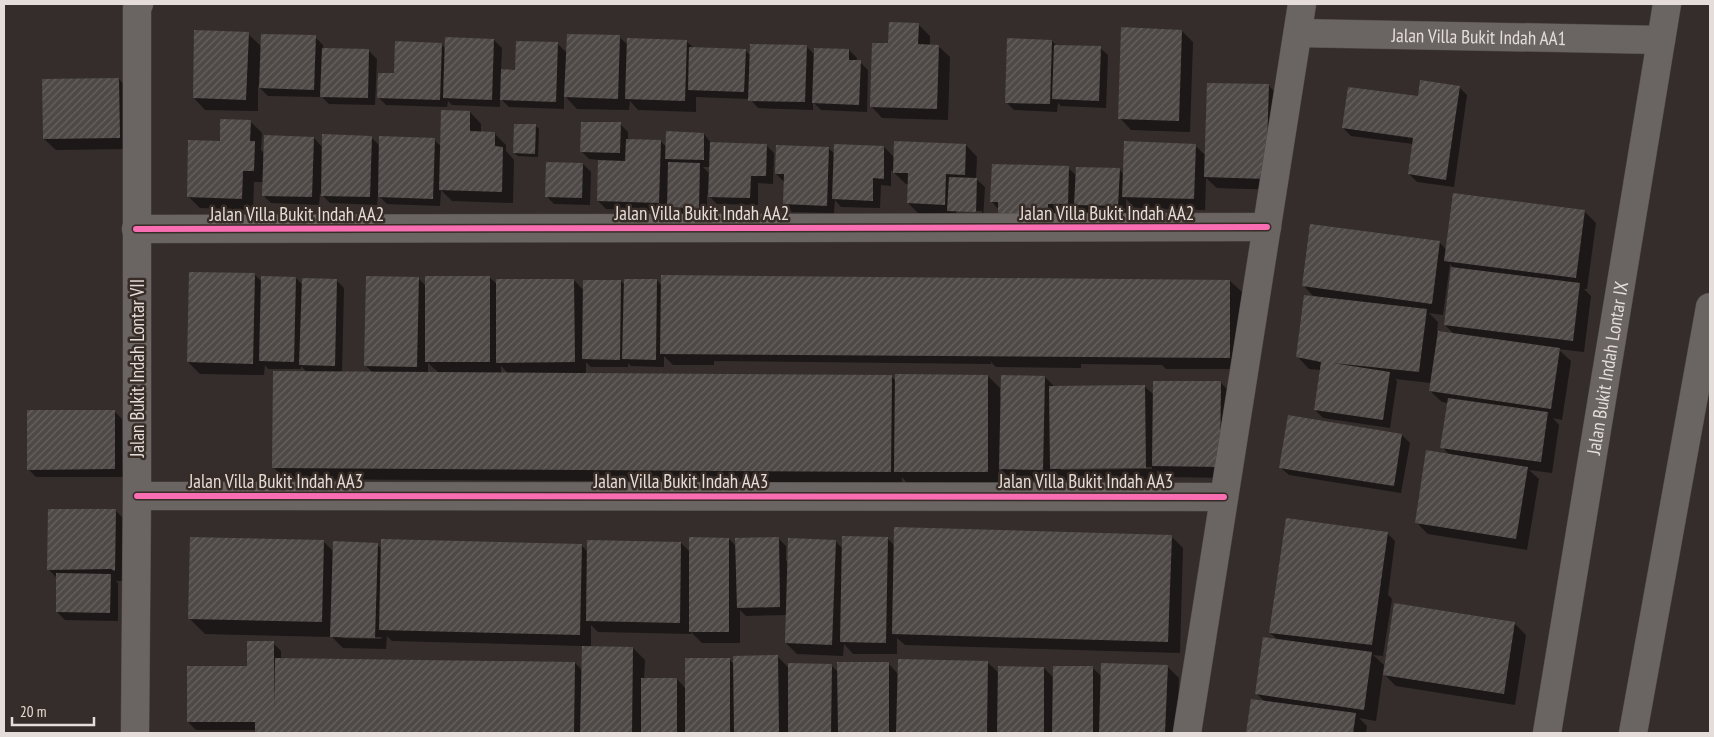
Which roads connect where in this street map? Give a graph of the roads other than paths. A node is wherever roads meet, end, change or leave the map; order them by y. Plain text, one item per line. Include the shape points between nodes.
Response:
1 (139, 4) edge
2 (1302, 4) edge
3 (1667, 4) edge
4 (1298, 33) junction
5 (1661, 40) junction
6 (1267, 228) junction
7 (136, 229) junction
8 (1710, 307) edge
9 (137, 496) junction
10 (1224, 496) junction
11 (134, 733) edge
12 (1187, 733) edge
13 (1547, 733) edge
14 (1634, 733) edge

1 - 7 street, Jalan Bukit Indah Lontar VII
2 - 4 street
3 - 5 street, Jalan Bukit Indah Lontar IX
4 - 5 street, Jalan Villa Bukit Indah AA1
4 - 6 street
5 - 13 street, Jalan Bukit Indah Lontar IX
6 - 7 street, Jalan Villa Bukit Indah AA2
6 - 10 street
7 - 9 street, Jalan Bukit Indah Lontar VII
8 - 14 street
9 - 10 street, Jalan Villa Bukit Indah AA3
9 - 11 street, Jalan Bukit Indah Lontar VII
10 - 12 street

